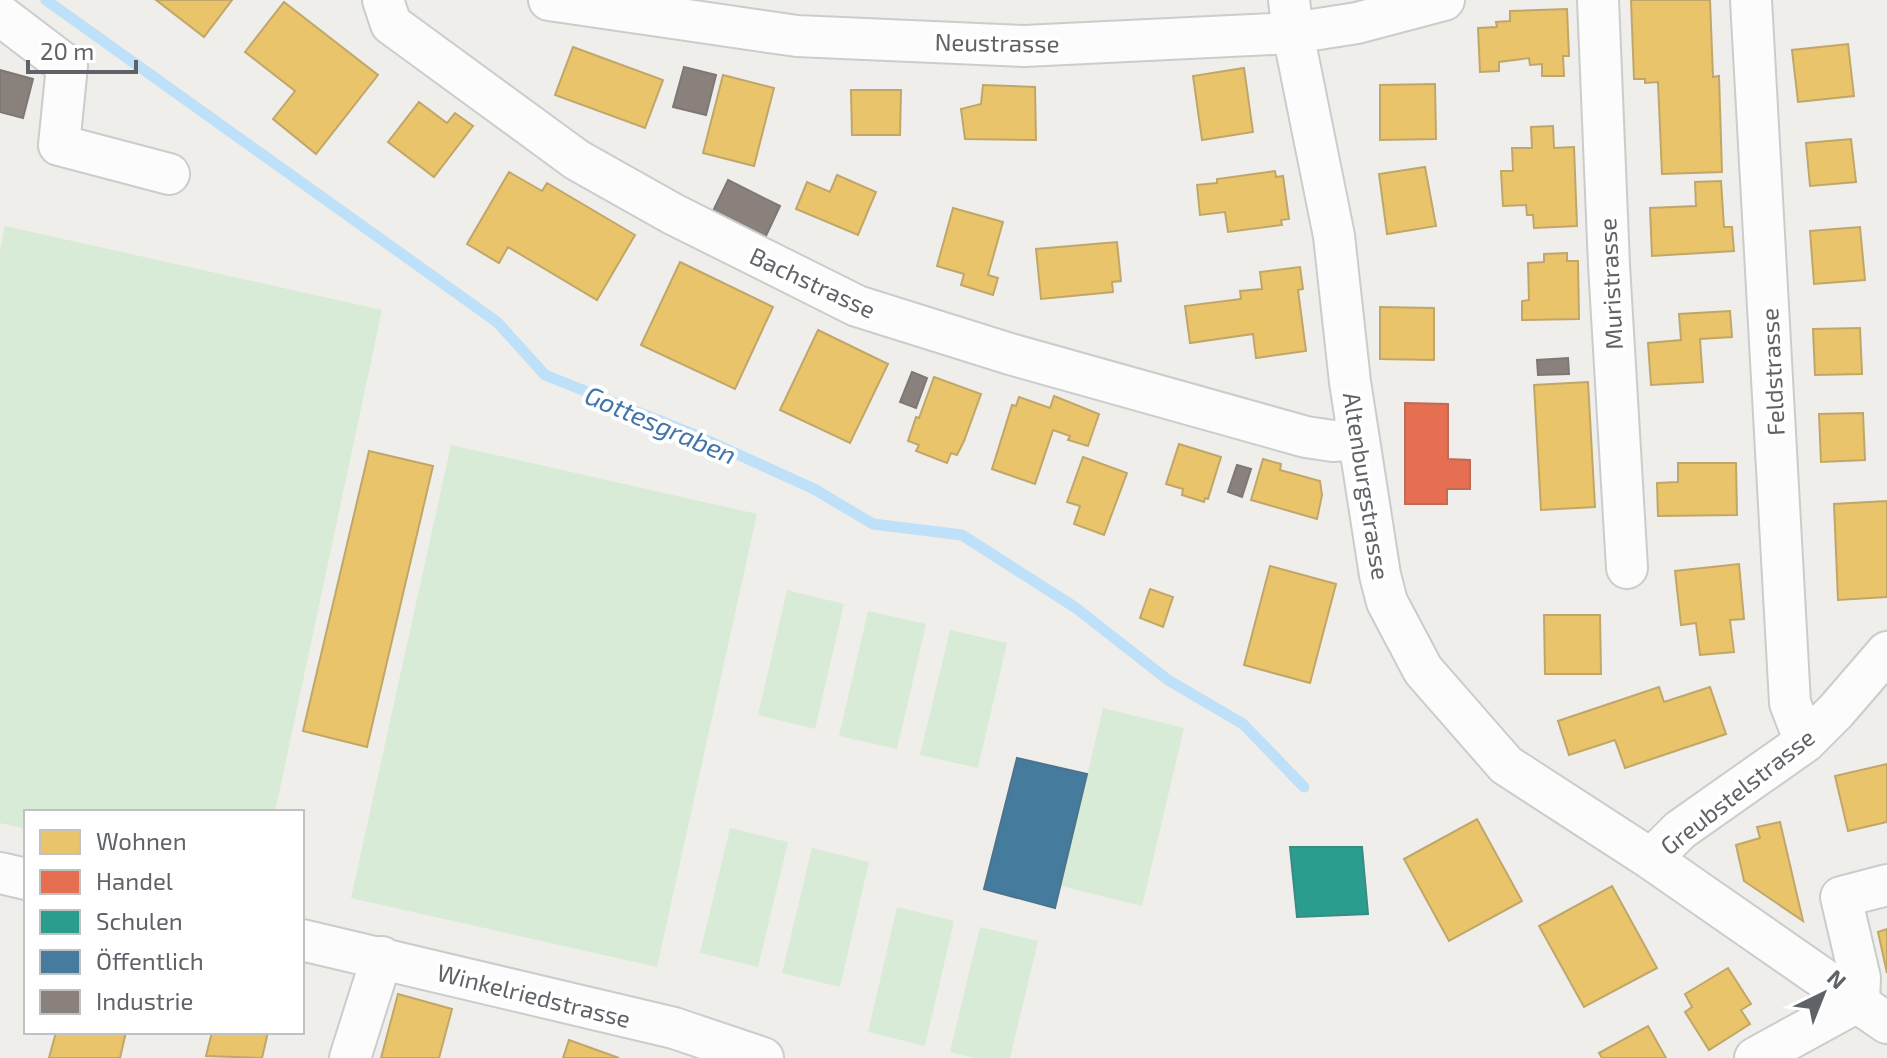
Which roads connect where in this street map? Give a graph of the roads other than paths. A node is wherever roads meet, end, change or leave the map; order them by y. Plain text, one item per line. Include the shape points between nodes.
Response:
1 (383, 0) edge
2 (549, 0) edge
3 (1444, 0) edge
4 (1598, 0) edge
5 (1751, 0) edge
6 (0, 15) edge
7 (1291, 16) edge
8 (169, 174) dead end
9 (1358, 439) junction
10 (1627, 568) dead end
11 (1887, 652) edge
12 (1805, 742) junction
13 (1651, 859) junction
14 (0, 873) edge
15 (24, 879) edge
16 (1887, 885) edge
17 (304, 940) edge
18 (382, 957) junction
19 (1873, 1012) edge
20 (350, 1058) edge
21 (763, 1058) edge
22 (1755, 1058) edge

1 - 9 street, Bachstrasse via 391,24 577,160 857,306 1306,437
2 - 7 street, Neustrasse via 797,36 1024,46
3 - 7 street, Neustrasse via 1357,23
4 - 10 street, Muristrasse
5 - 12 street, Feldstrasse via 1790,703
6 - 8 street via 67,66 59,145
7 - 9 street, Altenburgstrasse via 1334,236
9 - 13 street, Altenburgstrasse via 1387,602 1423,670 1506,765
11 - 12 street, Greubstelstrasse
12 - 13 street, Greubstelstrasse via 1680,830
13 - 19 street, Altenburgstrasse
14 - 15 street
16 - 19 street via 1841,897
17 - 18 street, Winkelriedstrasse
18 - 20 street
18 - 21 street, Winkelriedstrasse via 674,1028
19 - 22 street

